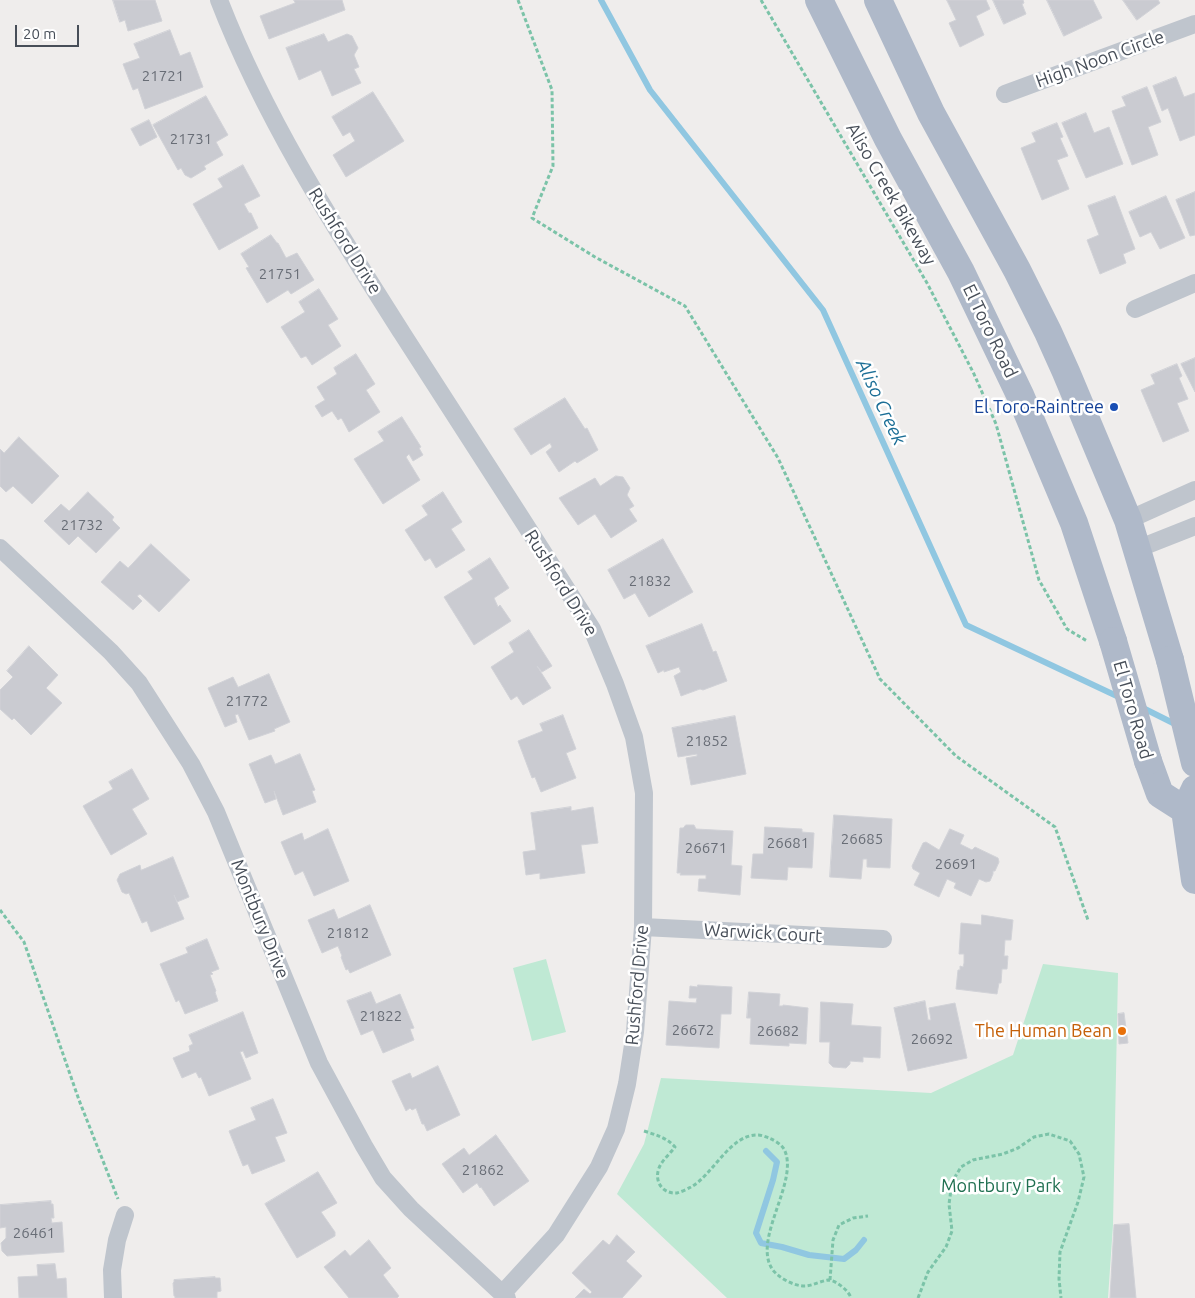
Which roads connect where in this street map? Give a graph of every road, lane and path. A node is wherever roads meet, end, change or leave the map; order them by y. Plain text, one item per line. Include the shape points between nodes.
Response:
1 (219, 0) edge
2 (518, 0) edge
3 (761, 0) edge
4 (819, 0) edge
5 (878, 0) edge
6 (1195, 24) edge
7 (1005, 94) dead end
8 (1195, 284) edge
9 (1135, 309) dead end
10 (988, 406) dead end
11 (1195, 490) edge
12 (1128, 520) junction
13 (1195, 526) edge
14 (0, 548) edge
15 (1137, 549) junction
16 (1195, 763) edge
17 (1190, 800) edge
18 (1195, 880) edge
19 (0, 910) edge
20 (1088, 920) dead end
21 (643, 927) junction
22 (883, 939) dead end
23 (644, 1131) dead end
24 (125, 1216) joint
25 (868, 1216) dead end
26 (830, 1280) junction
27 (504, 1296) edge
28 (114, 1298) edge
29 (851, 1298) edge
30 (918, 1298) edge
31 (1061, 1298) edge

1 - 21 street, Rushford Drive via 292,155 592,629 634,737 644,793
2 - 20 path via 552,90 553,166 532,218 685,306 778,458 880,679 956,756 1055,828
3 - 10 path, Aliso Creek Bikeway via 927,283
4 - 17 main road, El Toro Road, bridge via 888,139 961,272 1020,395 1074,523 1160,794
5 - 12 main road via 931,113 1048,332
6 - 7 street, High Noon Circle
8 - 9 street
11 - 12 street
12 - 15 main road
13 - 15 street
14 - 27 street, Montbury Drive via 111,652 139,683 191,764 216,812 319,1063 383,1178 411,1209
15 - 16 main road, bridge via 1170,660
17 - 18 main road, El Toro Road
19 - 24 path via 24,942 79,1100
21 - 22 street, Warwick Court
21 - 27 street, Rushford Drive via 635,1032 616,1129 599,1167 556,1235
23 - 26 path via 669,1140 675,1147 659,1168 657,1176 658,1184 666,1191 677,1193 692,1186 745,1138 759,1135 784,1148 788,1161 786,1179 768,1244 771,1267 790,1282 804,1286
24 - 28 street via 112,1270
25 - 26 path via 853,1218 839,1225 833,1240
26 - 29 path
30 - 31 path via 928,1272 946,1247 952,1231 952,1182 961,1167 973,1160 1003,1154 1034,1137 1049,1134 1070,1142 1079,1154 1084,1177 1060,1252

